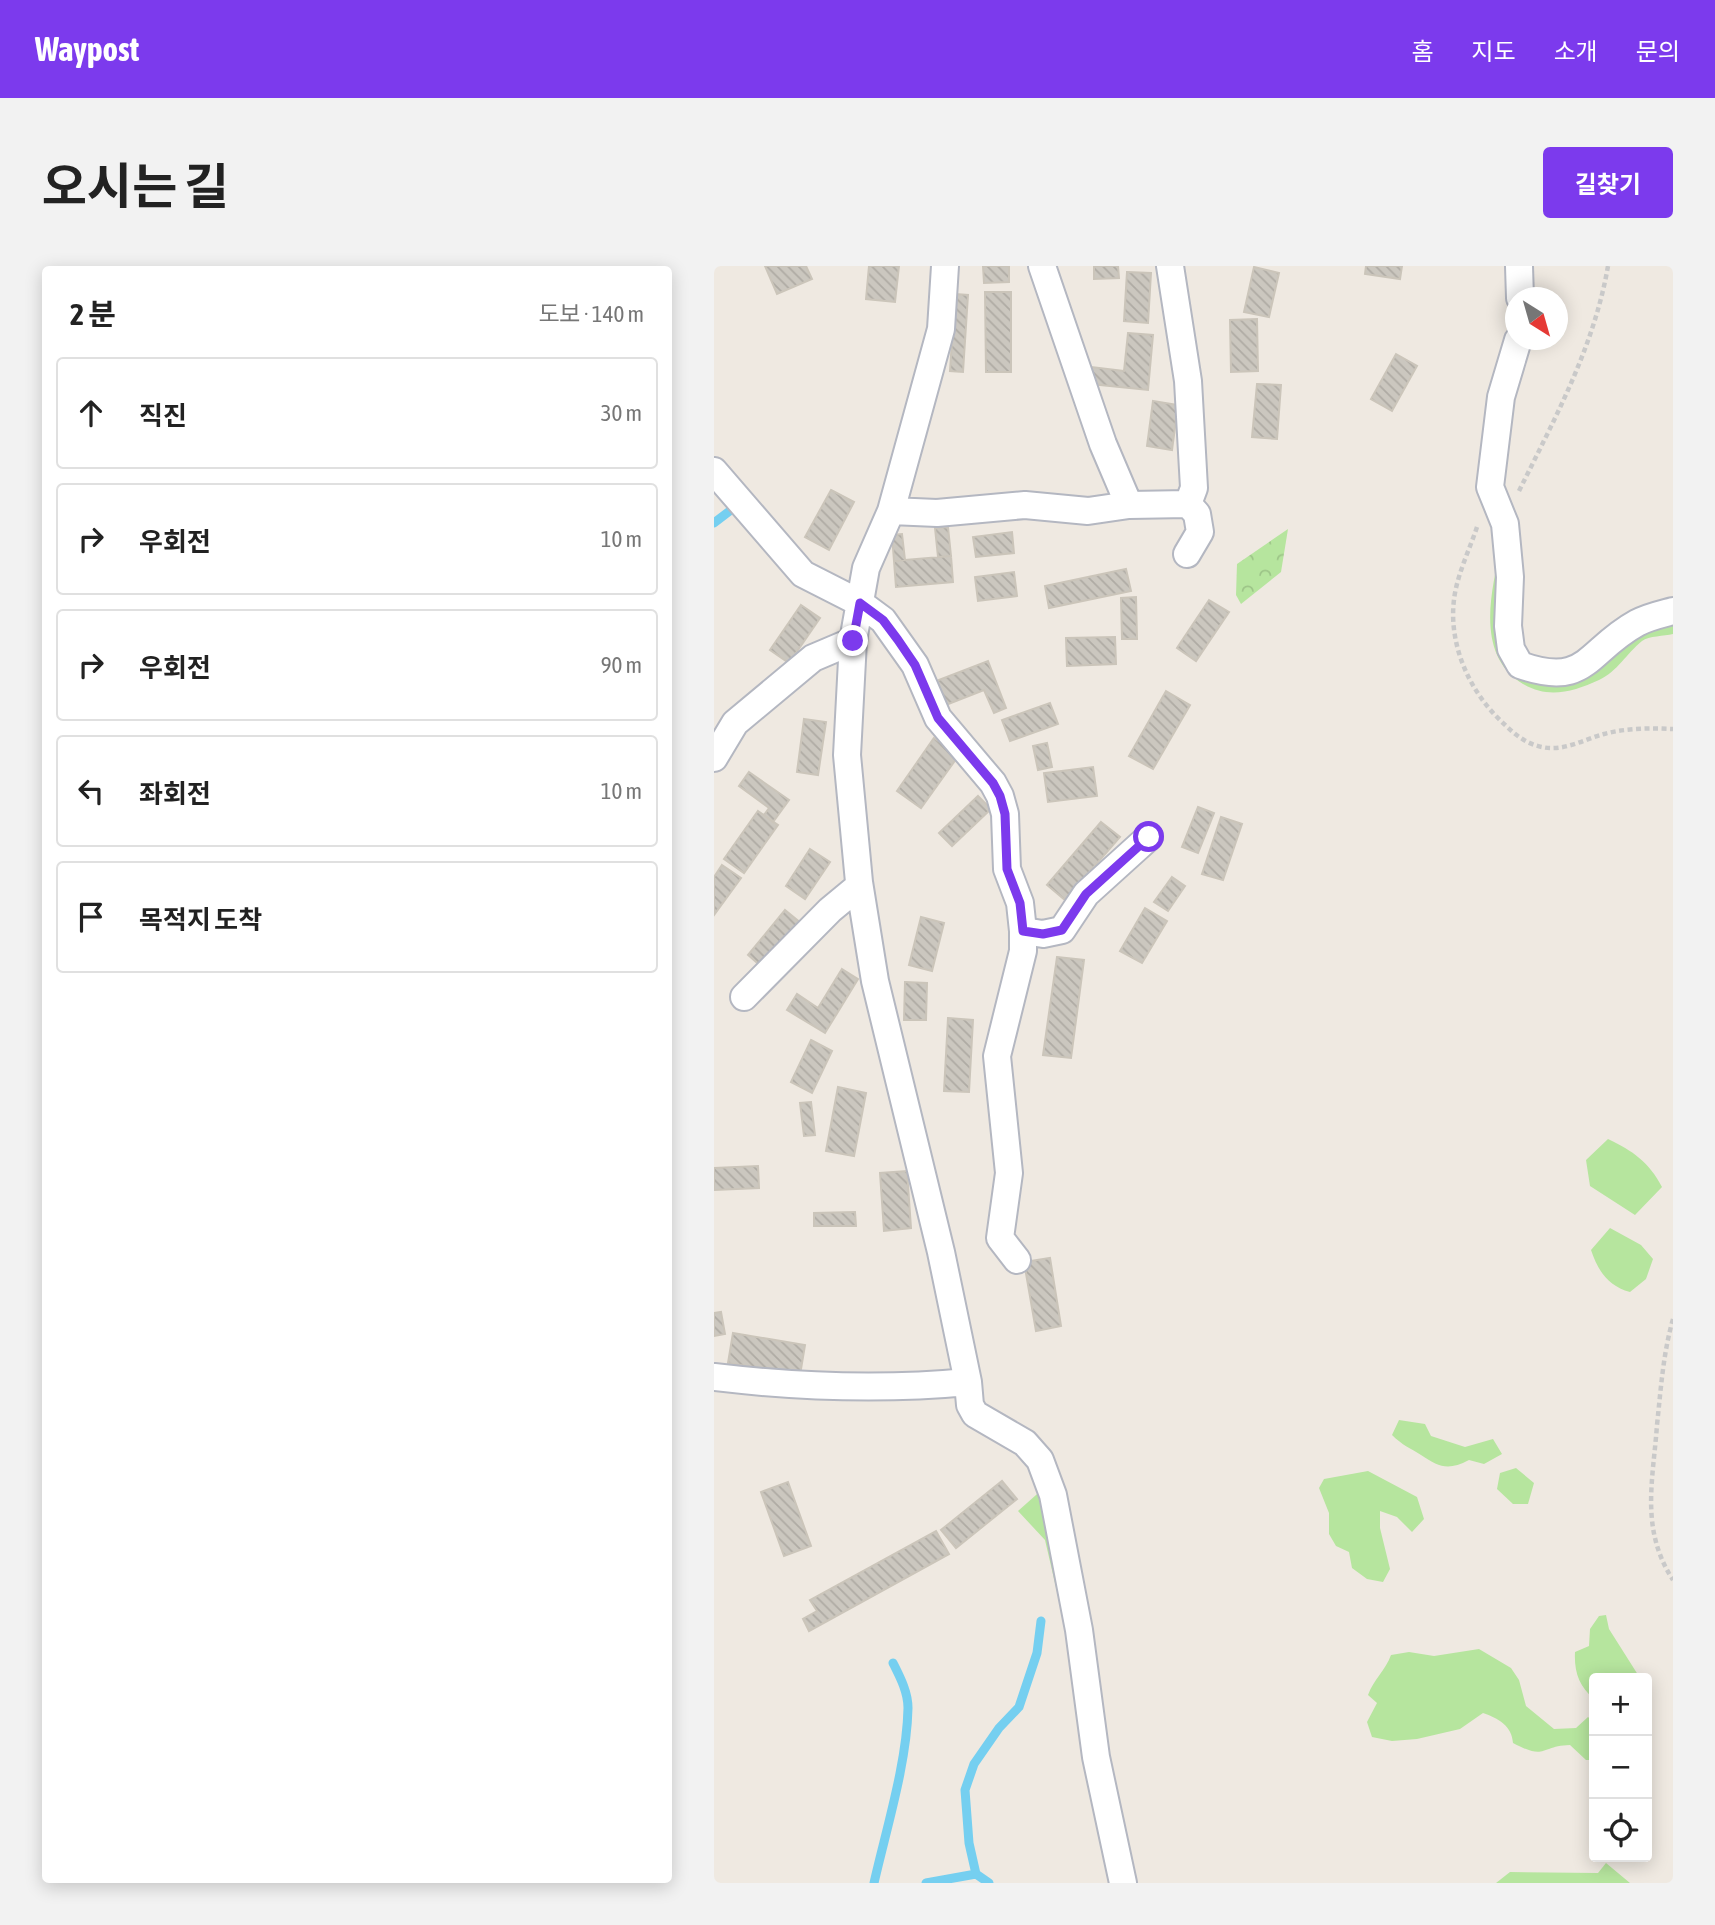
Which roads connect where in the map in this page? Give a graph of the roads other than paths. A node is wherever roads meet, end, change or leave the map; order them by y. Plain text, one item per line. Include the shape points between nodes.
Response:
1 (945, 266) edge
2 (1042, 266) edge
3 (1170, 266) edge
4 (1519, 266) edge
5 (1520, 287) edge
6 (1515, 350) edge
7 (714, 471) edge
8 (1188, 504) junction
9 (1129, 505) junction
10 (891, 511) junction
11 (1188, 554) dead end
12 (860, 603) junction
13 (1673, 611) edge
14 (853, 641) junction
15 (714, 758) edge
16 (1149, 837) dead end
17 (859, 886) junction
18 (1023, 931) junction
19 (744, 997) dead end
20 (1017, 1260) dead end
21 (714, 1377) edge
22 (968, 1382) junction
23 (1123, 1883) edge

1 - 10 street via 942,329
2 - 9 street via 1102,444
3 - 8 street via 1188,381 1194,488
4 - 5 street
6 - 13 street via 1501,397 1490,487 1505,524 1508,626 1511,649 1520,665 1556,675 1576,670 1637,623
7 - 12 street via 803,574
8 - 9 street
8 - 11 street via 1197,514 1200,532
9 - 10 street via 1088,511 1025,505 937,513
10 - 12 street via 866,568
12 - 14 street
12 - 18 street via 883,620 898,640 915,665 938,718 1000,796 1007,869 1020,903
14 - 15 street via 813,658 734,723
14 - 17 street via 847,755
16 - 18 street via 1086,894 1062,930 1043,934
17 - 19 street
17 - 22 street via 875,981
18 - 20 street via 1023,951 997,1056 1009,1173 1000,1238
21 - 22 street via 906,1388
22 - 23 street via 975,1415 1025,1443 1040,1460 1053,1495 1096,1757

